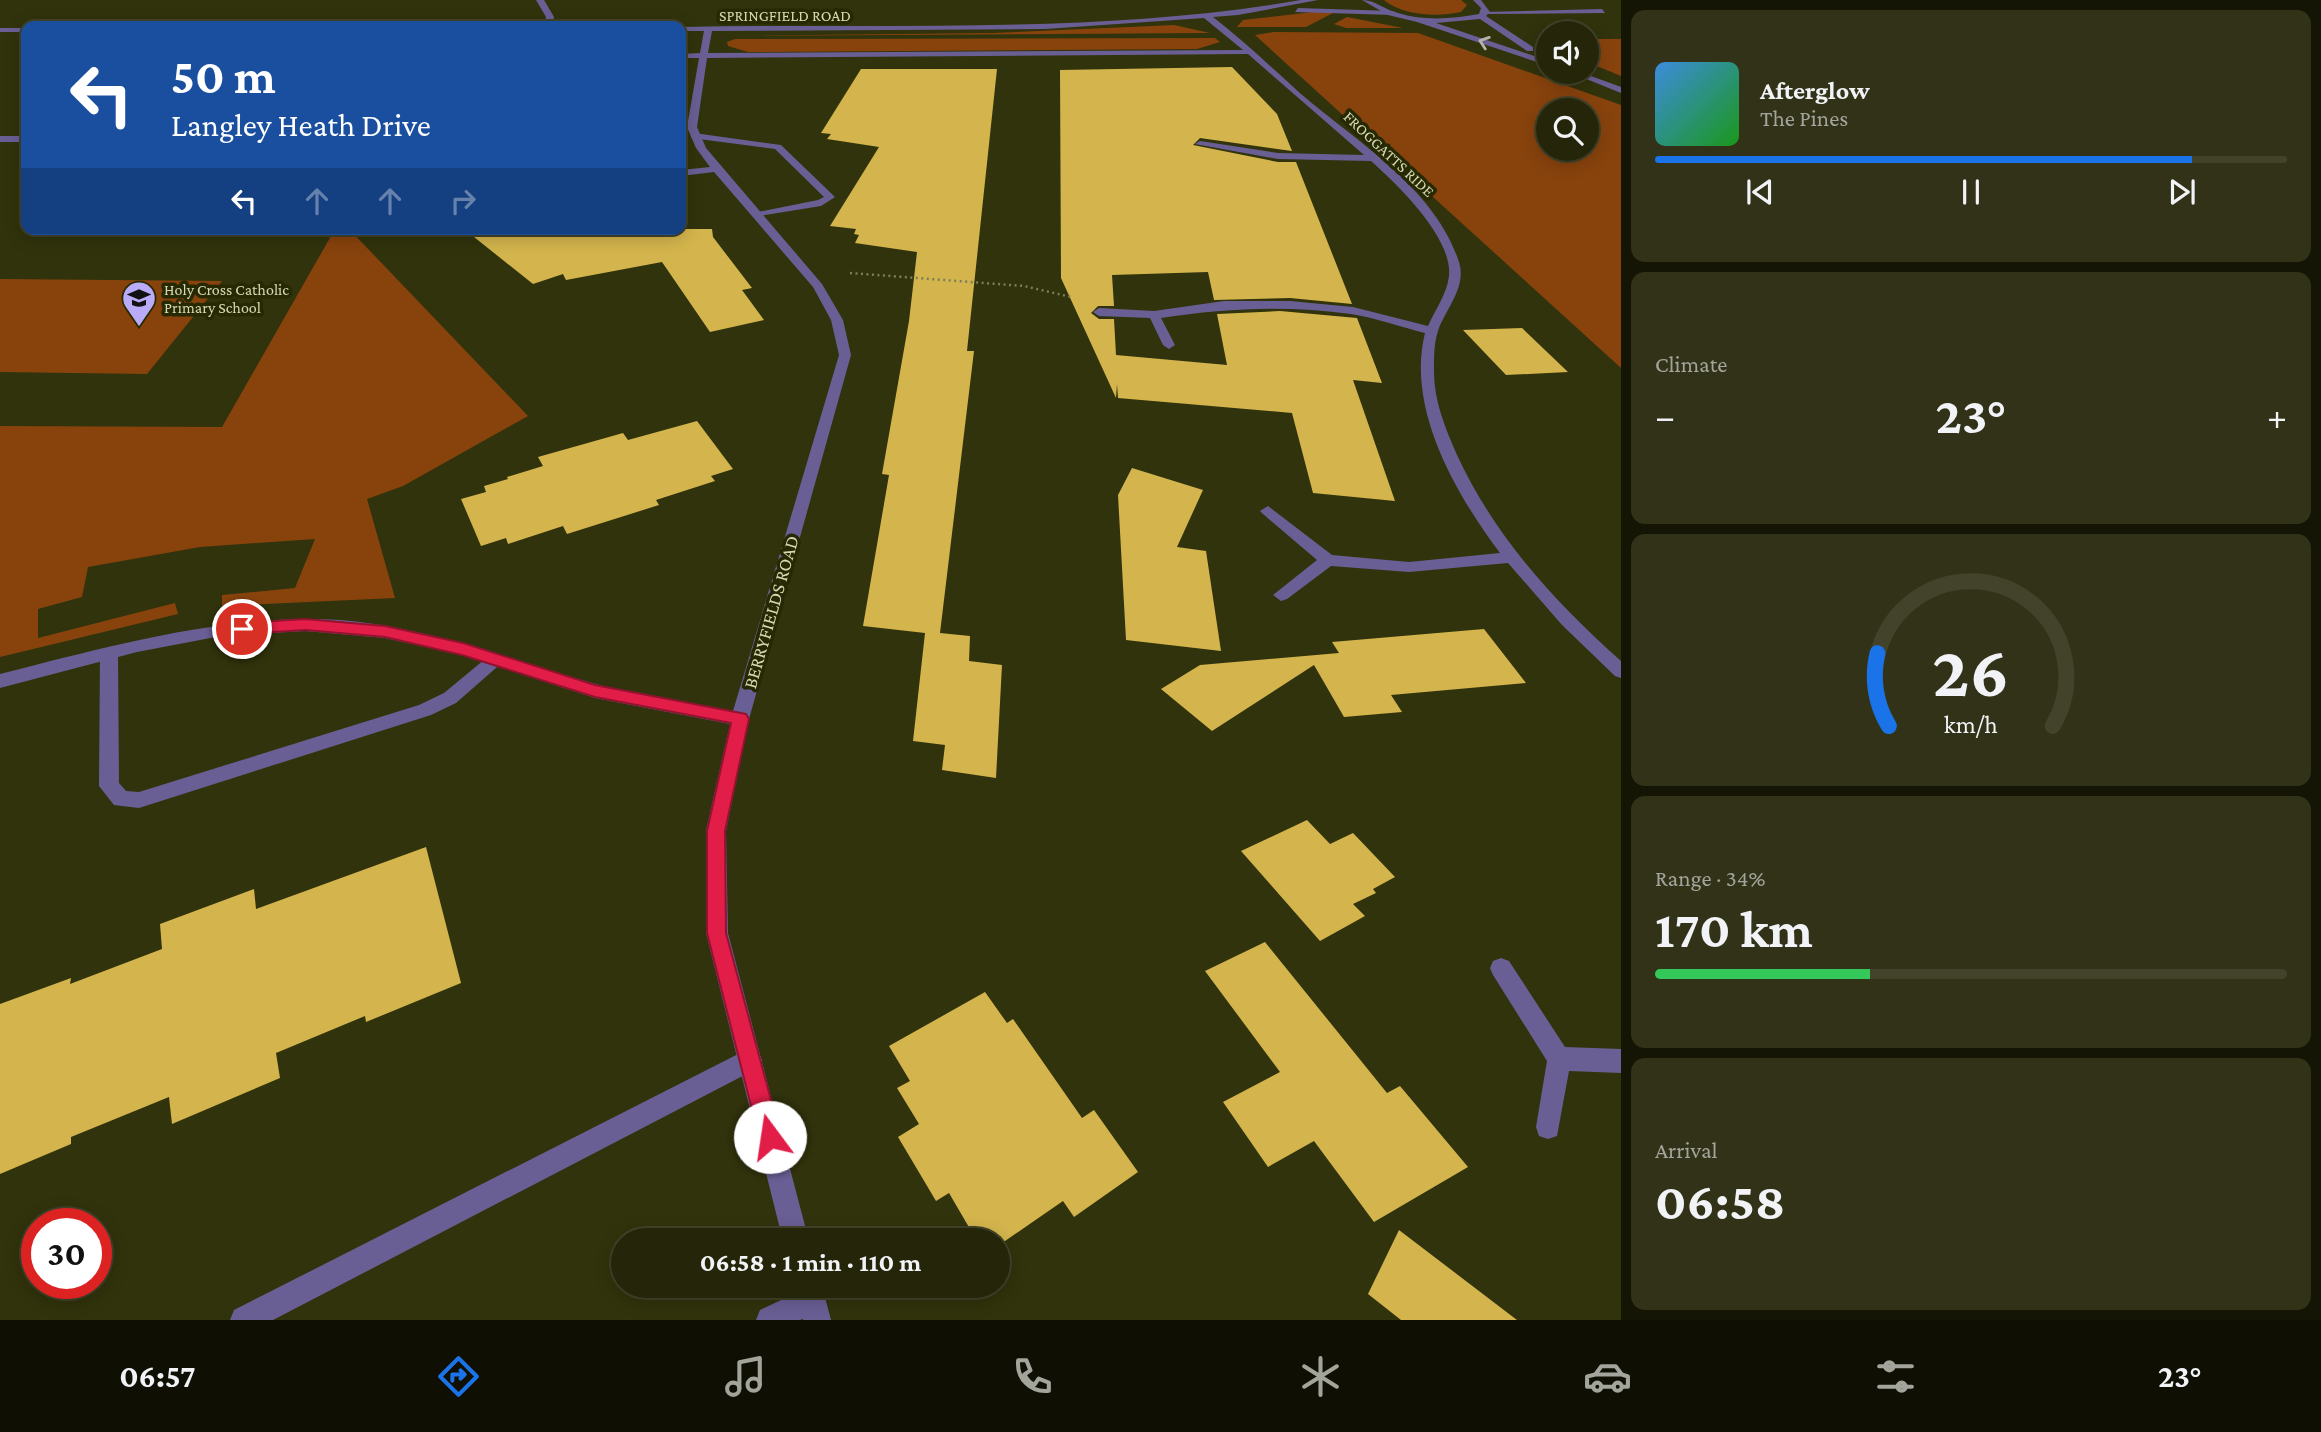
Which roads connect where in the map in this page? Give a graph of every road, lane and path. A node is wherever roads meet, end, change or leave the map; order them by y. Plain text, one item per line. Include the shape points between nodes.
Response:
1 (540, 0) edge
2 (1314, 0) edge
3 (1366, 0) edge
4 (1477, 0) edge
5 (1534, 2) dead end
6 (1266, 10) junction
7 (1602, 10) junction
8 (1612, 11) dead end
9 (1393, 13) junction
10 (1483, 14) junction
11 (1206, 16) junction
12 (1411, 17) junction
13 (549, 21) edge
14 (686, 29) edge
15 (708, 29) junction
16 (0, 30) edge
17 (21, 30) edge
18 (1250, 52) junction
19 (1536, 53) edge
20 (686, 56) edge
21 (704, 56) junction
22 (1536, 57) edge
23 (1599, 82) edge
24 (1621, 90) edge
25 (694, 136) junction
26 (0, 139) edge
27 (21, 139) edge
28 (1189, 153) dead end
29 (1371, 158) junction
30 (717, 169) junction
31 (686, 172) edge
32 (757, 215) junction
33 (804, 270) junction
34 (1099, 312) joint
35 (1154, 315) junction
36 (1432, 331) junction
37 (1169, 345) dead end
38 (1268, 511) dead end
39 (1508, 558) junction
40 (1328, 560) junction
41 (1281, 595) dead end
42 (109, 654) junction
43 (496, 660) junction
44 (1621, 671) edge
45 (0, 681) edge
46 (740, 719) junction
47 (1501, 968) dead end
48 (1559, 1059) junction
49 (750, 1060) junction
50 (1621, 1061) edge
51 (1548, 1127) dead end
52 (793, 1228) edge
53 (812, 1302) edge
54 (244, 1320) edge
55 (770, 1320) edge

1 - 13 street
2 - 6 street, SPRINGFIELD ROAD
3 - 9 street
4 - 10 street via 1485,6
5 - 7 street
6 - 9 street, SPRINGFIELD ROAD
6 - 11 street, SPRINGFIELD ROAD
7 - 8 street
7 - 10 street
9 - 12 street
10 - 12 street via 1444,21
10 - 19 street via 1499,31
11 - 15 street, SPRINGFIELD ROAD via 1033,27
11 - 18 street, FROGGATTS RIDE
22 -> 12 street
14 - 15 street, SPRINGFIELD ROAD
15 - 21 street
16 - 17 street
18 - 21 street
18 - 29 street, FROGGATTS RIDE
20 - 21 street
21 - 25 street
23 - 24 street
25 - 30 street, BERRYFIELDS ROAD
25 - 32 street via 778,147 830,197 821,203
26 - 27 street
28 - 29 street via 1198,139 1278,156
29 - 36 street, FROGGATTS RIDE via 1436,225 1454,264 1450,296
30 - 31 street
30 - 32 street, BERRYFIELDS ROAD
32 - 33 street, BERRYFIELDS ROAD
33 - 34 path via 1024,286 1079,299
33 - 46 street, BERRYFIELDS ROAD via 836,320 845,355
34 - 35 street
35 - 36 street via 1224,305 1290,305 1353,312
35 - 37 street
36 - 39 street, FROGGATTS RIDE via 1426,375 1436,420 1460,481
38 - 40 street
39 - 40 street via 1409,567
39 - 44 street, FROGGATTS RIDE via 1566,623
40 - 41 street
42 - 43 street via 221,630 305,625 385,632
42 - 43 street via 109,786 121,799 139,800 425,710 450,698
42 - 45 street
43 - 46 street via 595,691
46 - 49 street, BERRYFIELDS ROAD via 716,831 717,933
47 - 48 street
48 - 50 street
48 - 51 street
49 - 52 street, BERRYFIELDS ROAD
49 - 54 street
53 - 55 street

